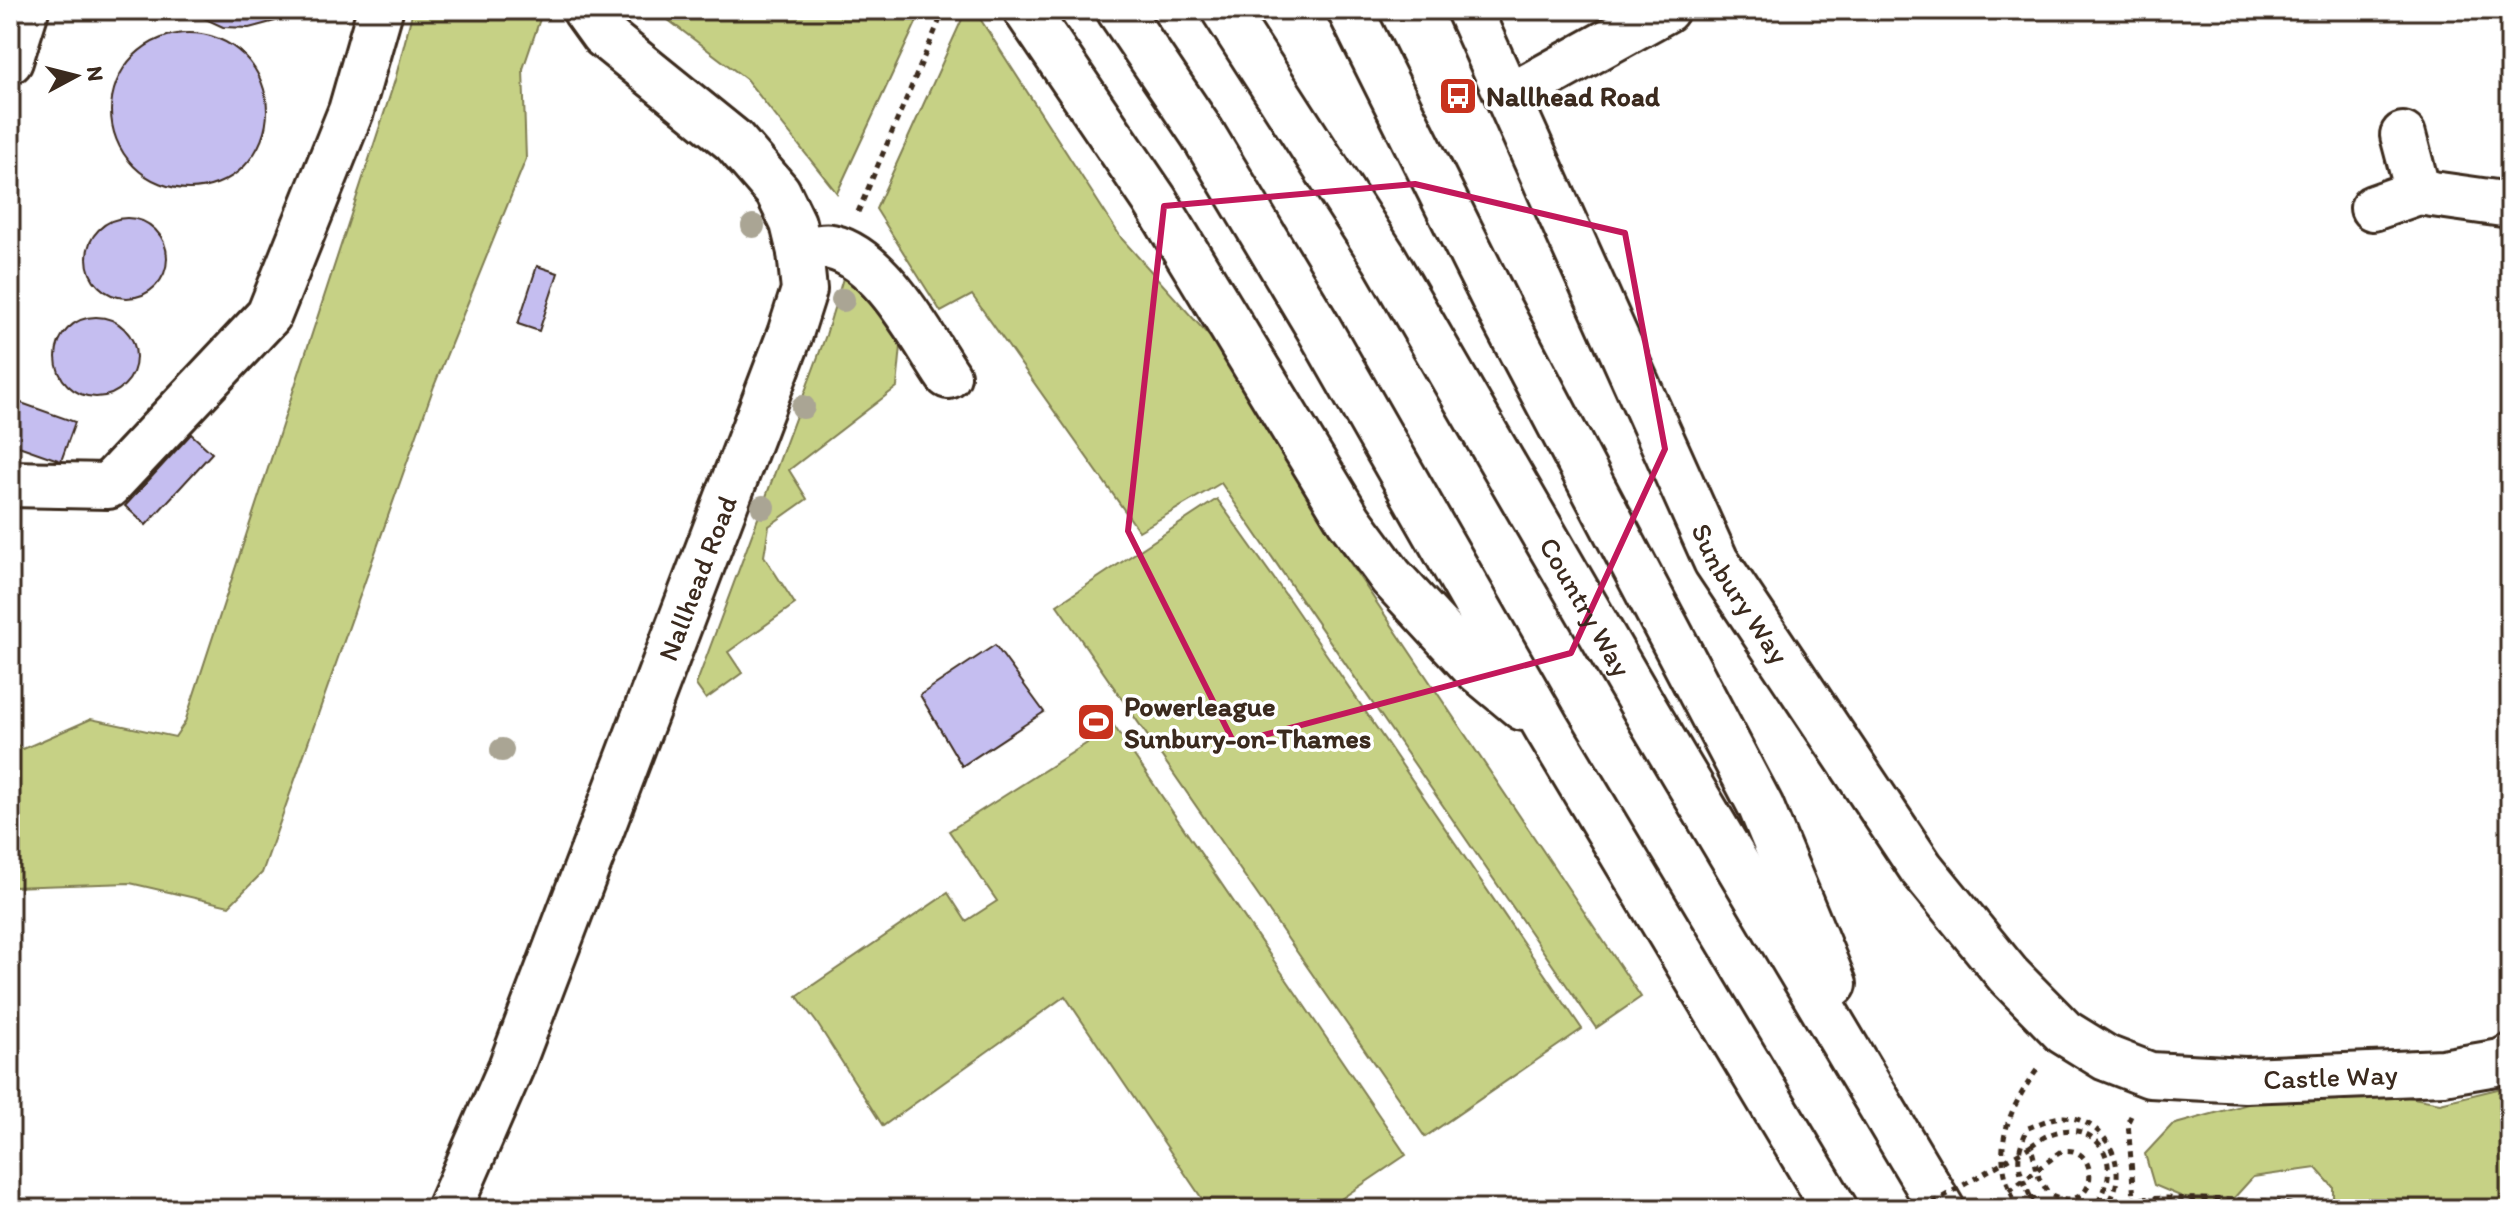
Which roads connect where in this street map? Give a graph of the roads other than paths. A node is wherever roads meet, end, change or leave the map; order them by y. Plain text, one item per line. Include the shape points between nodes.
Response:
1 (26, 10) edge
2 (380, 10) edge
3 (585, 10) edge
4 (1026, 10) edge
5 (1119, 10) edge
6 (1224, 10) edge
7 (1350, 10) edge
8 (1469, 10) edge
9 (1666, 10) edge
10 (10, 61) edge
11 (1509, 97) junction
12 (2403, 135) dead end
13 (2418, 192) junction
14 (2510, 205) edge
15 (2373, 208) dead end
16 (815, 249) junction
17 (948, 376) dead end
18 (10, 484) edge
19 (1547, 728) junction
20 (2510, 1057) edge
21 (2150, 1075) joint
22 (1897, 1133) junction
23 (449, 1209) edge
24 (1835, 1209) edge
25 (1942, 1209) edge

1 - 10 main road
2 - 18 main road via 351,111 269,315 108,486
3 - 16 main road, Nallhead Road via 603,35 734,141 778,192 793,223
4 - 19 main road via 1154,199 1349,520 1391,577 1475,668
5 - 19 main road via 1202,133 1318,327
6 - 22 main road, Country Way via 1384,258
7 - 22 main road via 1505,321 1761,807
8 - 11 main road, Sunbury Way
9 - 11 main road
11 - 21 main road, Sunbury Way via 1716,561 1921,868 2008,975 2064,1032 2106,1058
12 - 13 main road
13 - 14 main road
13 - 15 main road
16 - 17 main road via 854,257 882,281
16 - 23 main road, Nallhead Road via 790,334 511,1067
19 - 24 main road
20 - 21 main road, Castle Way via 2443,1072 2245,1080
22 - 25 main road, Country Way

